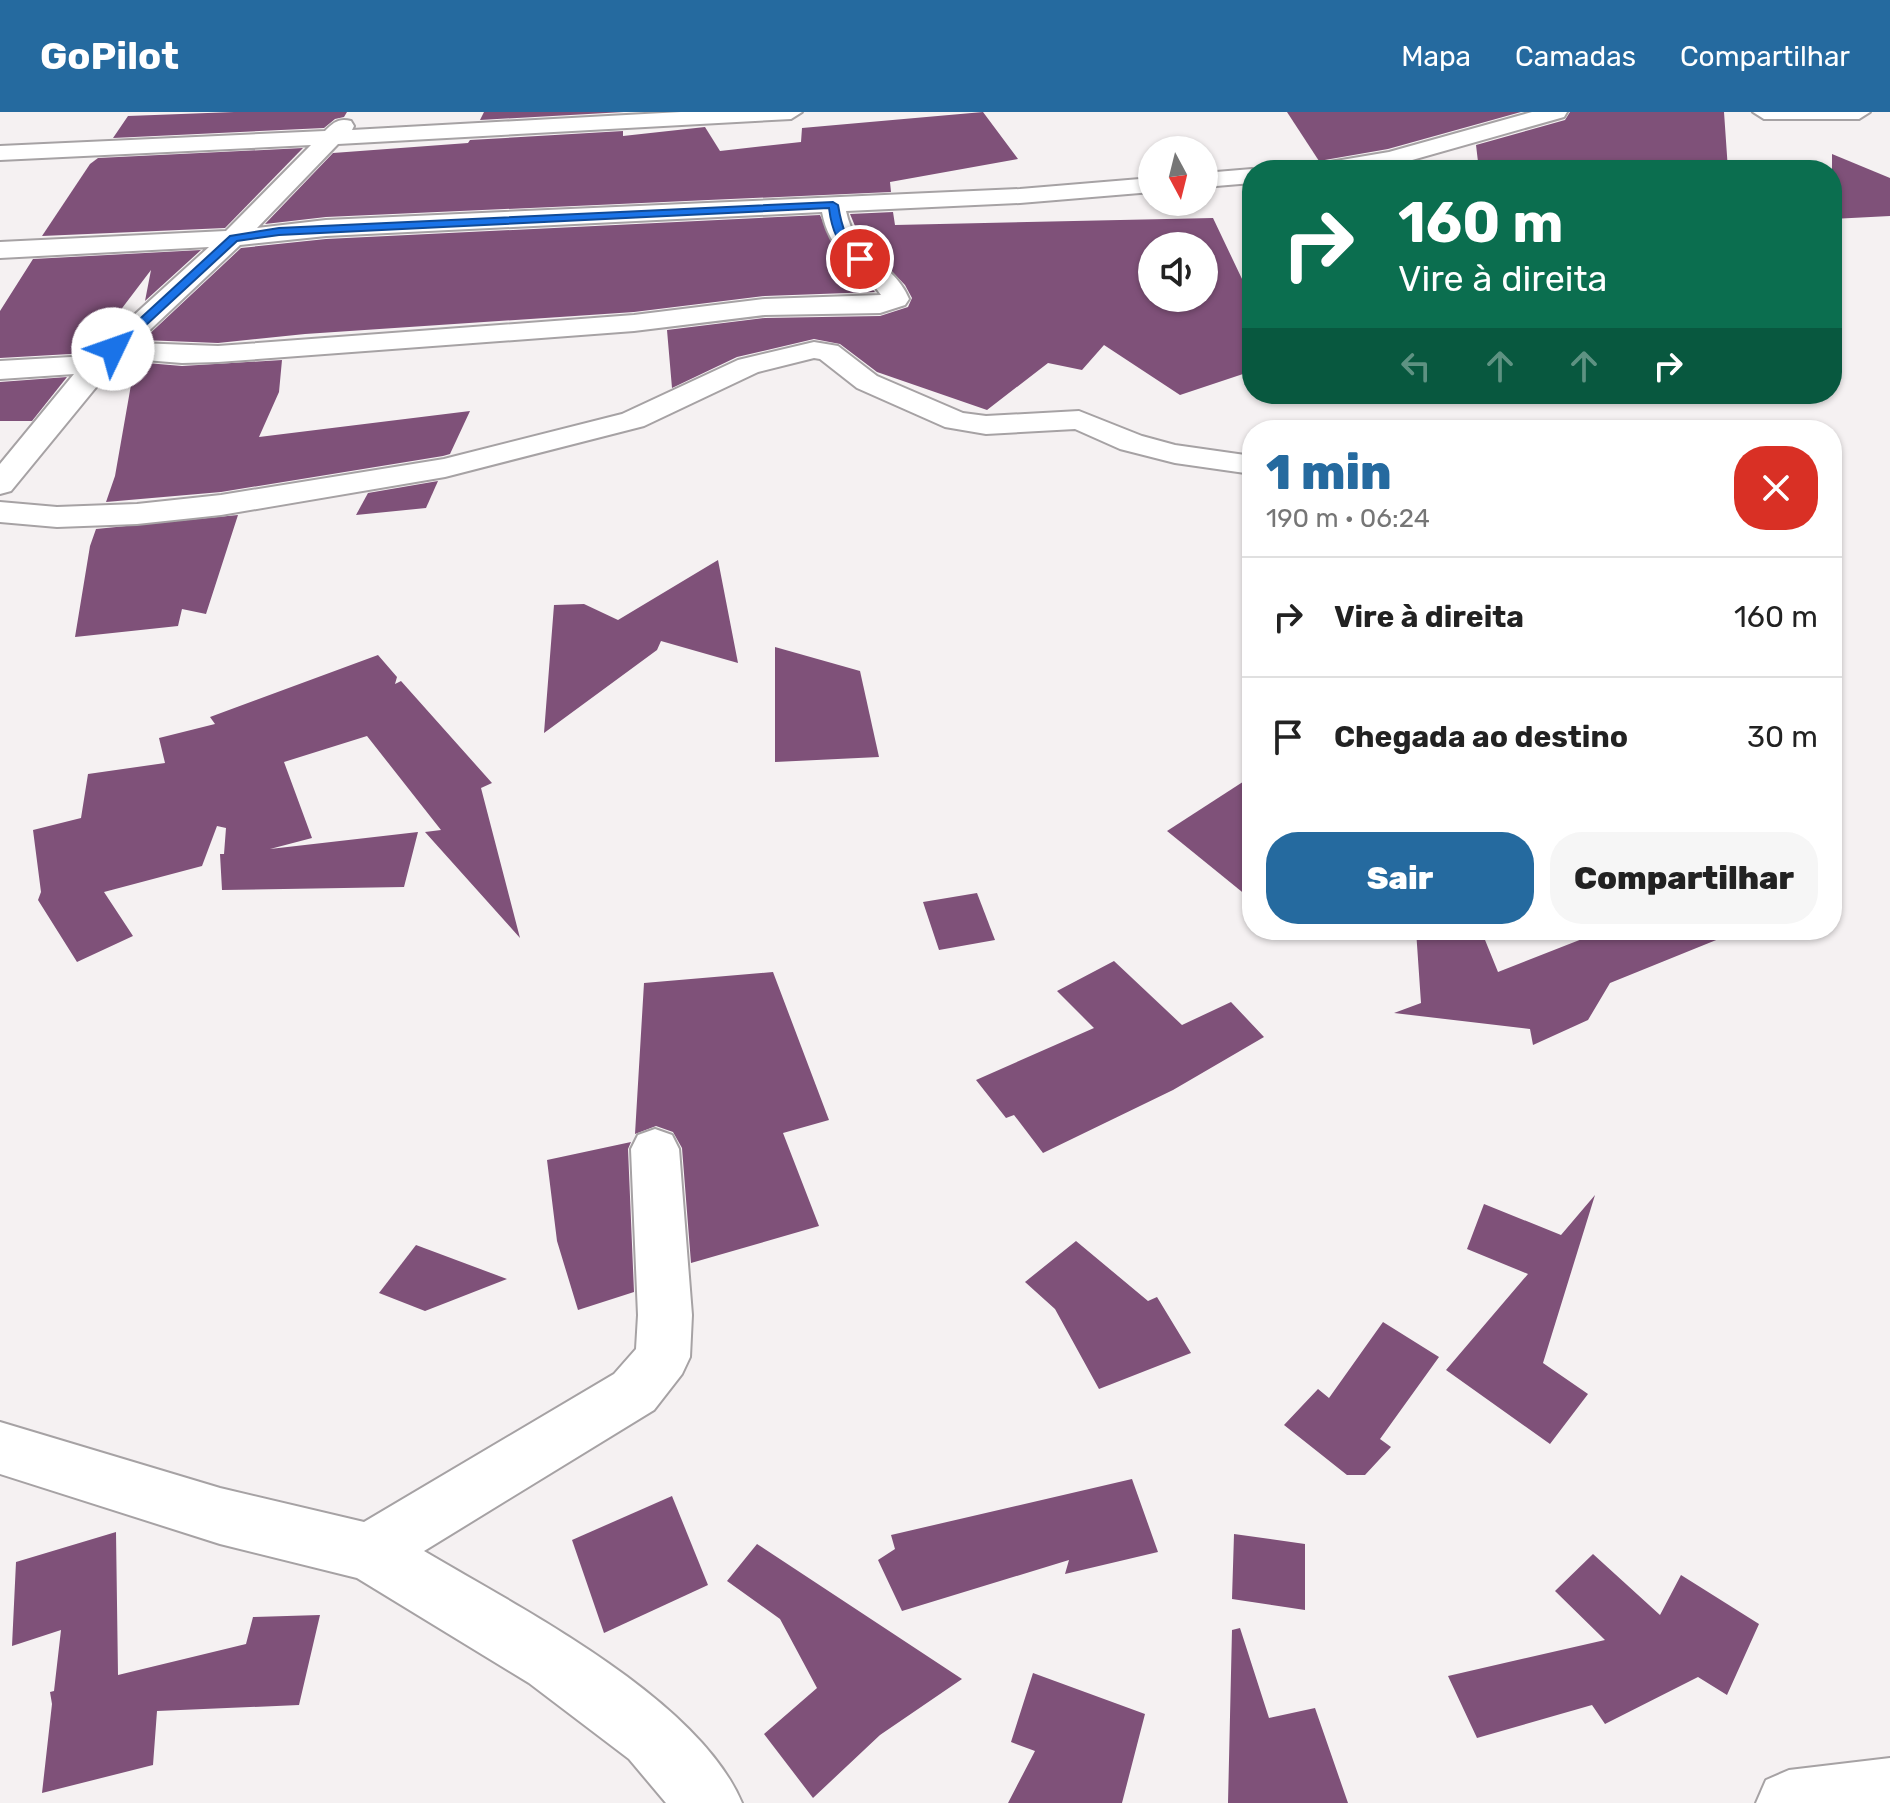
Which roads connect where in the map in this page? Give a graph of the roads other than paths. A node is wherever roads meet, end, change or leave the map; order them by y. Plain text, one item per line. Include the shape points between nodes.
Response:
1 (360, 112) edge
2 (791, 112) edge
3 (1556, 112) edge
4 (1764, 112) edge
5 (1859, 112) edge
6 (331, 137) junction
7 (0, 153) edge
8 (1385, 160) edge
9 (1242, 177) edge
10 (1218, 179) edge
11 (1138, 186) edge
12 (833, 205) junction
13 (233, 238) junction
14 (0, 250) edge
15 (105, 357) junction
16 (0, 370) edge
17 (1242, 464) edge
18 (0, 484) edge
19 (0, 512) edge
20 (655, 1149) dead end
21 (0, 1448) edge
22 (369, 1552) junction
23 (1890, 1791) edge
24 (709, 1803) edge
25 (1789, 1803) edge

1 - 6 street
2 - 6 street
3 - 8 street
4 - 5 street
6 - 7 street
6 - 13 street
9 - 10 street
11 - 12 street
12 - 13 street via 326,228
12 - 15 street via 844,243 896,299 880,305 765,307 634,323 218,354
13 - 14 street
13 - 15 street
15 - 16 street
15 - 18 street
17 - 19 street via 1131,443 1079,420 986,425 956,421 867,382 828,352 814,350 739,370 633,420 445,468 137,514 57,517
20 - 22 street via 663,1357 634,1392
21 - 22 street via 220,1516
22 - 24 street via 563,1670 652,1736
23 - 25 street

